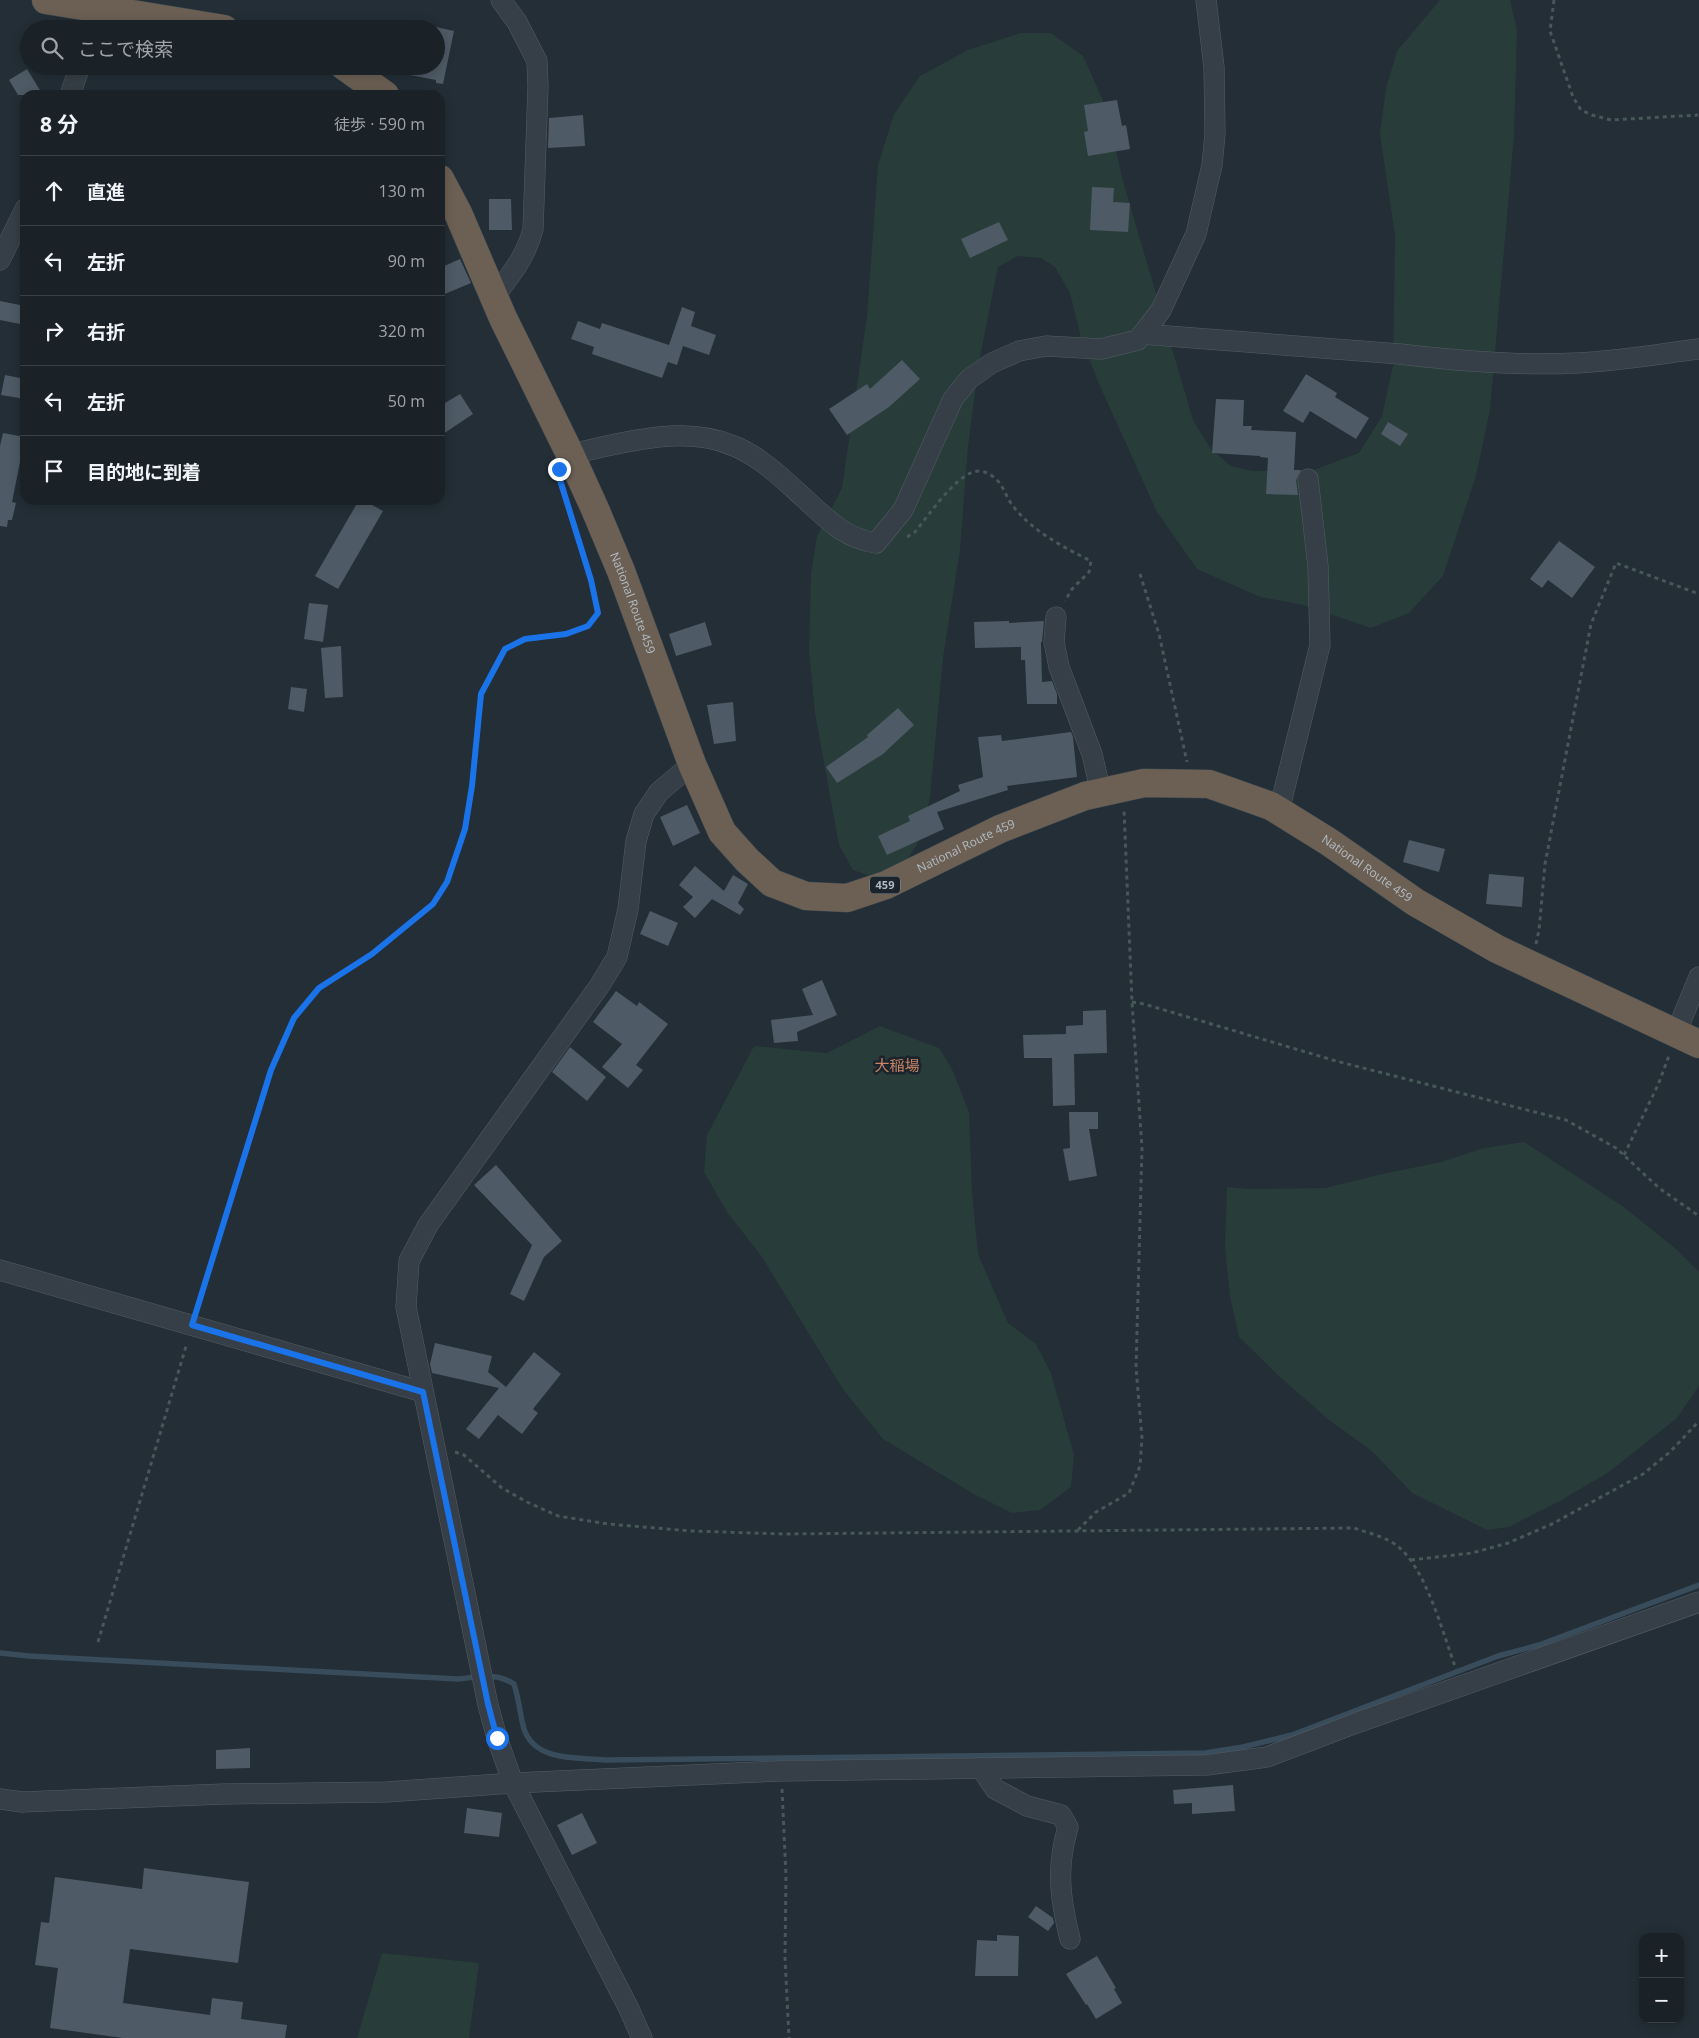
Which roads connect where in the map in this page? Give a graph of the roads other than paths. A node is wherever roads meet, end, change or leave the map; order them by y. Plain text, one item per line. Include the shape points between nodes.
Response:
1 (46, 0) edge
2 (501, 0) edge
3 (1206, 0) edge
4 (88, 18) edge
5 (113, 20) edge
6 (77, 75) edge
7 (357, 75) edge
8 (72, 90) edge
9 (378, 90) edge
10 (445, 188) edge
11 (20, 219) edge
12 (0, 260) edge
13 (494, 297) junction
14 (1142, 334) junction
15 (1699, 349) edge
16 (570, 454) junction
17 (1308, 479) dead end
18 (1056, 617) road end
19 (692, 764) junction
20 (1112, 790) junction
21 (1279, 811) junction
22 (1699, 977) edge
23 (1688, 1038) edge
24 (0, 1270) edge
25 (423, 1392) junction
26 (1699, 1602) edge
27 (982, 1768) junction
28 (513, 1783) junction
29 (0, 1799) edge
30 (1070, 1938) dead end
31 (642, 2038) edge

1 - 4 highway
2 - 13 street via 517,22 537,61 538,87 533,229 517,267
3 - 14 street via 1214,67 1212,165 1196,234 1161,310
4 - 5 highway
6 - 8 street
7 - 9 highway
10 - 13 highway, National Route 459 / 459
11 - 12 street
13 - 16 highway, National Route 459 / 459
14 - 15 street via 1527,363 1576,363
14 - 16 street via 1138,340 1101,348 1046,346 1019,351 992,363 969,379 953,399 903,510 876,544 861,541 836,527 774,471 735,447 705,437 646,439
16 - 19 highway, National Route 459 / 459 via 621,571
17 - 21 street via 1318,566 1320,645
18 - 20 street via 1054,642 1059,667 1092,754
19 - 20 highway, National Route 459 / 459 via 722,832 772,883 806,896 847,898 886,885 1000,829 1085,796
19 - 25 street via 659,792 644,814 636,841 628,909 617,957 428,1225 409,1261 406,1307
20 - 21 highway, National Route 459 / 459 via 1144,783 1209,784
21 - 23 highway, National Route 459 / 459 via 1415,902 1498,949
22 - 23 street
24 - 25 street
25 - 28 street via 488,1704
26 - 27 street via 1267,1757 1207,1765
27 - 28 street via 781,1771
27 - 30 street via 995,1789 1027,1806 1061,1815 1068,1827 1061,1849 1061,1901
28 - 29 street via 387,1792 22,1802
28 - 31 street

